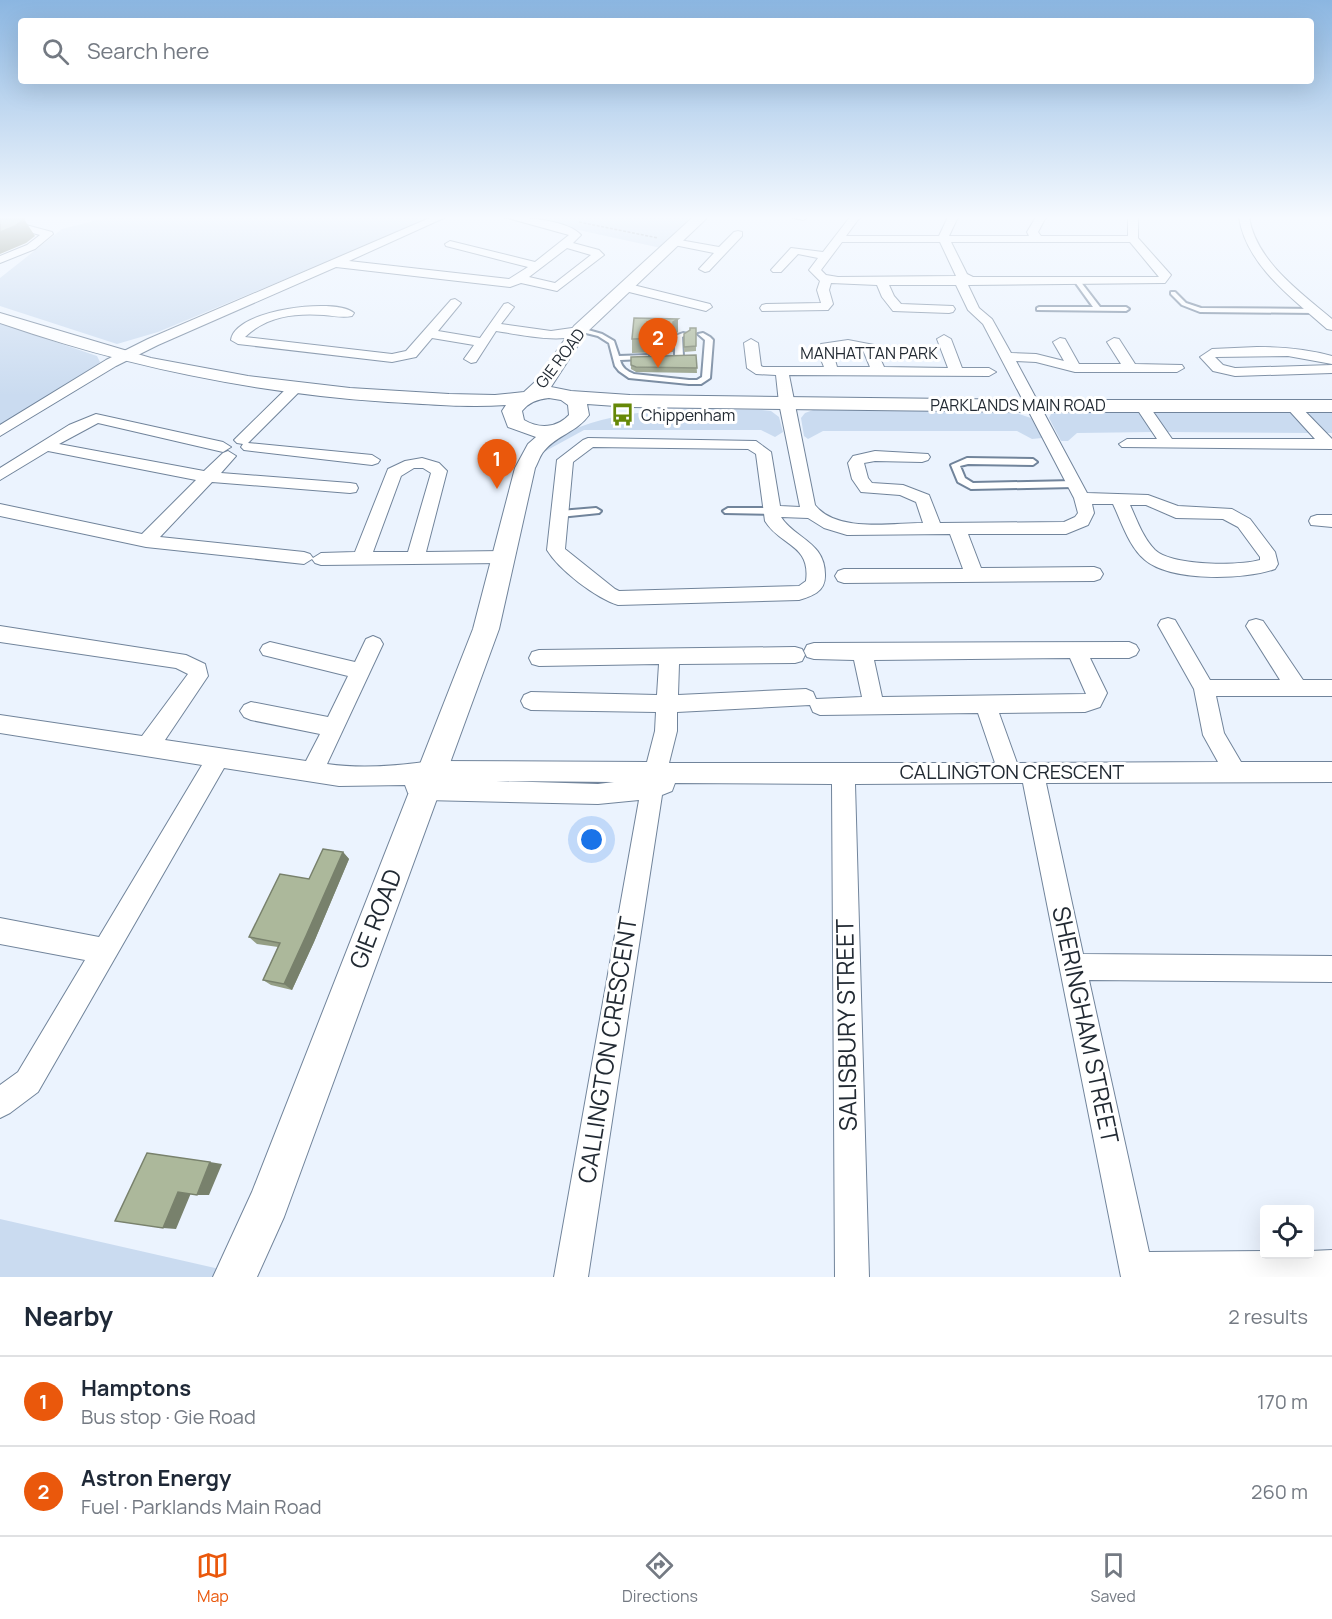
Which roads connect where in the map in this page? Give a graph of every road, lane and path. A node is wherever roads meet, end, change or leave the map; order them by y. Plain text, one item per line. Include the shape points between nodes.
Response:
1 (302, 277) edge
2 (449, 277) edge
3 (523, 277) edge
4 (570, 277) edge
5 (637, 277) edge
6 (823, 277) edge
7 (963, 277) edge
8 (1164, 277) edge
9 (1281, 277) edge
10 (520, 279) junction
11 (827, 279) junction
12 (965, 280) junction
13 (882, 281) junction
14 (1078, 282) junction
15 (620, 292) junction
16 (1173, 293) dead end
17 (455, 303) dead end
18 (234, 305) junction
19 (508, 307) dead end
20 (706, 307) dead end
21 (766, 308) dead end
22 (949, 309) dead end
23 (1039, 309) dead end
24 (1098, 309) junction
25 (1126, 309) dead end
26 (220, 311) junction
27 (1315, 311) junction
28 (348, 313) dead end
29 (0, 318) edge
30 (260, 321) junction
31 (1332, 326) edge
32 (493, 327) junction
33 (244, 329) junction
34 (584, 332) junction
35 (429, 334) junction
36 (685, 334) edge
37 (700, 334) dead end
38 (550, 335) junction
39 (944, 339) dead end
40 (483, 342) junction
41 (1060, 342) dead end
42 (1114, 342) dead end
43 (751, 343) dead end
44 (568, 346) junction
45 (699, 355) edge
46 (709, 355) junction
47 (669, 356) edge
48 (679, 356) junction
49 (689, 356) edge
50 (123, 357) junction
51 (658, 357) edge
52 (1006, 357) junction
53 (616, 358) junction
54 (471, 359) dead end
55 (1332, 360) edge
56 (1131, 367) junction
57 (1075, 368) junction
58 (1177, 368) dead end
59 (1332, 369) edge
60 (832, 370) junction
61 (878, 370) junction
62 (782, 371) junction
63 (957, 372) junction
64 (989, 372) dead end
65 (689, 382) junction
66 (293, 390) junction
67 (347, 394) junction
68 (528, 396) junction
69 (569, 396) junction
70 (694, 403) junction
71 (786, 403) junction
72 (1032, 406) junction
73 (1142, 406) junction
74 (1293, 406) junction
75 (1332, 406) edge
76 (514, 422) junction
77 (564, 427) junction
78 (0, 431) edge
79 (245, 443) junction
80 (1127, 444) dead end
81 (1168, 444) junction
82 (1330, 444) edge
83 (45, 446) junction
84 (226, 452) junction
85 (922, 457) dead end
86 (372, 460) dead end
87 (1033, 462) dead end
88 (0, 475) edge
89 (208, 477) junction
90 (350, 488) dead end
91 (1078, 491) junction
92 (1119, 499) junction
93 (0, 510) edge
94 (596, 511) dead end
95 (728, 511) dead end
96 (772, 511) junction
97 (811, 513) junction
98 (560, 514) junction
99 (934, 529) junction
100 (957, 529) junction
101 (146, 541) junction
102 (503, 557) junction
103 (362, 558) junction
104 (415, 558) junction
105 (1094, 574) dead end
106 (974, 575) junction
107 (844, 576) dead end
108 (1168, 625) dead end
109 (1256, 626) dead end
110 (0, 634) edge
111 (373, 644) dead end
112 (270, 650) dead end
113 (1076, 650) junction
114 (1129, 650) dead end
115 (862, 652) junction
116 (669, 656) junction
117 (539, 657) dead end
118 (360, 672) junction
119 (1204, 688) junction
120 (1296, 688) junction
121 (1332, 688) edge
122 (531, 701) dead end
123 (667, 704) junction
124 (986, 704) junction
125 (874, 706) junction
126 (251, 711) dead end
127 (0, 723) edge
128 (333, 728) junction
129 (147, 746) junction
130 (219, 756) junction
131 (843, 772) junction
132 (1021, 772) junction
133 (1235, 772) junction
134 (1332, 772) edge
135 (312, 773) junction
136 (418, 779) junction
137 (654, 780) junction
138 (0, 931) edge
139 (105, 951) junction
140 (1073, 967) junction
141 (1332, 969) edge
142 (0, 1103) edge
143 (1332, 1267) edge
144 (1137, 1273) edge
145 (235, 1277) edge
146 (571, 1277) edge
147 (852, 1277) edge

1 - 18 street
2 - 10 street via 503,283
3 - 10 street
4 - 10 street via 557,287
5 - 15 street, GIE ROAD
6 - 11 street
7 - 12 street
8 - 14 street via 1156,282
9 - 27 street
11 - 13 street
11 - 21 street via 824,308
12 - 13 street
12 - 14 street
12 - 52 street via 974,310 988,322
13 - 22 street via 897,308
14 - 24 lane
15 - 20 street via 645,291
15 - 34 street, GIE ROAD
16 - 27 lane via 1184,304 1200,310
17 - 35 street
18 - 26 street
18 - 30 street
19 - 32 street
23 - 24 lane
24 - 25 lane
26 - 33 street
26 - 50 street
27 - 31 street
28 - 30 street via 296,310
29 - 50 street
30 - 33 street
32 - 38 street
32 - 40 street
33 - 35 street via 238,339 245,342 392,358 411,354
34 - 38 street
34 - 44 street, GIE ROAD
34 - 53 lane via 600,334 612,342
34 - 69 street, GIE ROAD via 567,372 565,389
35 - 40 street
36 - 48 lane via 678,336
37 - 46 lane via 708,338
38 - 44 street
39 - 63 street
40 - 54 street
41 - 57 street
42 - 56 street
43 - 62 street via 754,368
44 - 68 street, GIE ROAD via 543,385
45 - 46 lane
46 - 65 lane via 706,378
47 - 48 lane
48 - 49 lane
50 - 66 street
50 - 78 street
51 - 53 lane
52 - 57 street via 1036,358
52 - 72 street
53 - 65 lane via 618,367 632,376
55 - 59 street via 1293,353 1212,353 1207,357 1218,368 1235,372
56 - 57 street
56 - 58 street
60 - 61 street, MANHATTAN PARK
60 - 61 street via 825,348 861,345 869,348
60 - 62 street, MANHATTAN PARK
61 - 63 street, MANHATTAN PARK
62 - 71 street, MANHATTAN PARK
63 - 64 street, MANHATTAN PARK
65 - 70 lane
66 - 67 street
66 - 79 street
67 - 68 street via 471,401
67 - 76 street
68 - 69 street, PARKLANDS MAIN ROAD via 549,392
68 - 76 street, GIE ROAD via 513,407
69 - 70 street, PARKLANDS MAIN ROAD via 604,401
69 - 77 street, GIE ROAD via 580,411
70 - 71 street, PARKLANDS MAIN ROAD
70 - 77 street, PARKLANDS MAIN ROAD via 632,409
71 - 72 street, PARKLANDS MAIN ROAD
71 - 97 street, MANHATTAN PARK
72 - 73 street, PARKLANDS MAIN ROAD
72 - 91 street
73 - 74 street, PARKLANDS MAIN ROAD
73 - 81 street
74 - 75 street, PARKLANDS MAIN ROAD
74 - 82 street
76 - 77 street via 530,431
76 - 102 street, GIE ROAD via 516,447 499,542
77 - 102 street, GIE ROAD via 535,448 525,468
79 - 84 street via 241,454
79 - 86 street
80 - 81 street
81 - 82 street
83 - 84 street via 96,418
83 - 88 street
83 - 89 street
84 - 89 street
85 - 99 street via 875,456 856,463 867,488 903,490 920,496
87 - 91 lane via 967,461 955,465 961,480 971,486
89 - 90 street
89 - 101 street
91 - 92 street
91 - 100 street via 1086,507 1082,521 1066,528
92 - 92 street via 1148,500 1176,512 1232,516 1244,523 1269,556 1269,564 1258,568 1178,567 1160,562 1147,551
93 - 101 street
94 - 98 lane
95 - 96 lane
96 - 97 street
96 - 98 street via 763,452 751,444 594,442 565,460
96 - 98 street via 773,521 809,549 814,559 817,577 805,592 618,598 560,556 556,550
97 - 99 street via 847,530
99 - 100 street
100 - 106 street
101 - 103 street via 312,559
102 - 104 street
102 - 136 street, GIE ROAD via 486,629
103 - 104 street
103 - 104 street via 394,473 403,466 431,464 439,471
105 - 106 street
106 - 107 street
108 - 119 street
109 - 120 street
110 - 129 street via 192,665 198,676
111 - 118 street
112 - 118 street
113 - 114 street
113 - 115 street
113 - 124 street via 1097,693 1093,701
115 - 116 street
115 - 125 street
116 - 117 street
116 - 123 street
118 - 128 street
119 - 120 street
119 - 133 street via 1214,735
120 - 121 street
122 - 123 street
123 - 125 street via 813,702
123 - 137 street via 666,731
124 - 125 street
124 - 132 street, SHERINGHAM STREET
126 - 128 street
127 - 129 street, CALLINGTON CRESCENT
128 - 135 street
129 - 130 street, CALLINGTON CRESCENT
130 - 135 street, CALLINGTON CRESCENT
130 - 139 street
131 - 132 street, CALLINGTON CRESCENT
131 - 137 street, CALLINGTON CRESCENT via 692,774
131 - 147 street, SALISBURY STREET
132 - 133 street, CALLINGTON CRESCENT
132 - 140 street, SHERINGHAM STREET
133 - 134 street, CALLINGTON CRESCENT
135 - 136 street, CALLINGTON CRESCENT
136 - 137 street, CALLINGTON CRESCENT via 598,794
136 - 145 street, GIE ROAD via 269,1202
137 - 146 street, CALLINGTON CRESCENT
138 - 139 street
139 - 142 street via 28,1082
140 - 141 street
140 - 144 street, SHERINGHAM STREET
143 - 144 street

